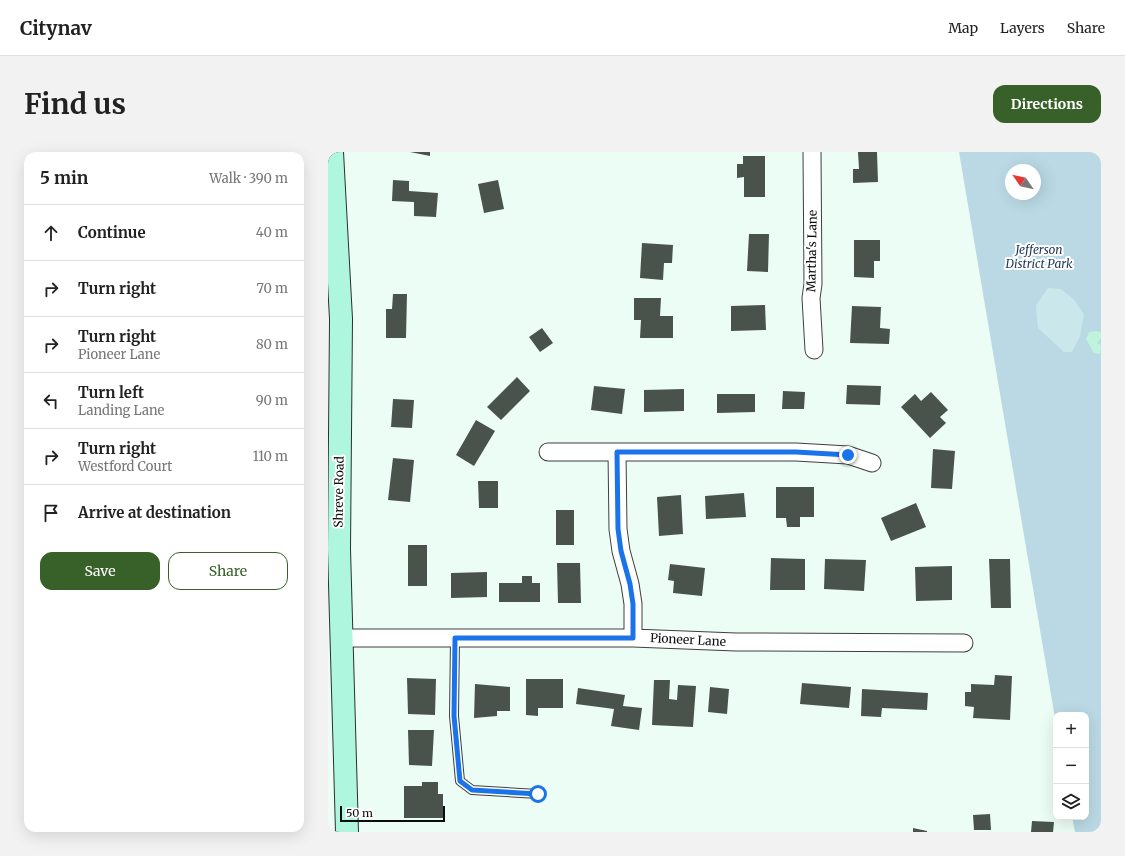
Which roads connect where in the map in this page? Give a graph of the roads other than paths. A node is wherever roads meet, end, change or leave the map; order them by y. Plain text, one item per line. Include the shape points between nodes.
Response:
1 (332, 152) edge
2 (812, 152) edge
3 (814, 350) dead end
4 (548, 452) dead end
5 (617, 452) junction
6 (872, 463) dead end
7 (455, 638) junction
8 (633, 638) junction
9 (964, 643) dead end
10 (337, 648) edge
11 (538, 794) dead end
12 (347, 832) edge

1 - 10 main road, Shreve Road via 341,319
2 - 3 street, Martha's Lane via 811,298
4 - 5 street
5 - 6 street via 796,452 848,455
5 - 8 street via 618,529 633,604
7 - 8 street, Pioneer Lane
7 - 10 street, Pioneer Lane
7 - 11 lane via 454,716 460,781 472,790
8 - 9 street, Pioneer Lane via 736,642
10 - 12 main road, Shreve Road

